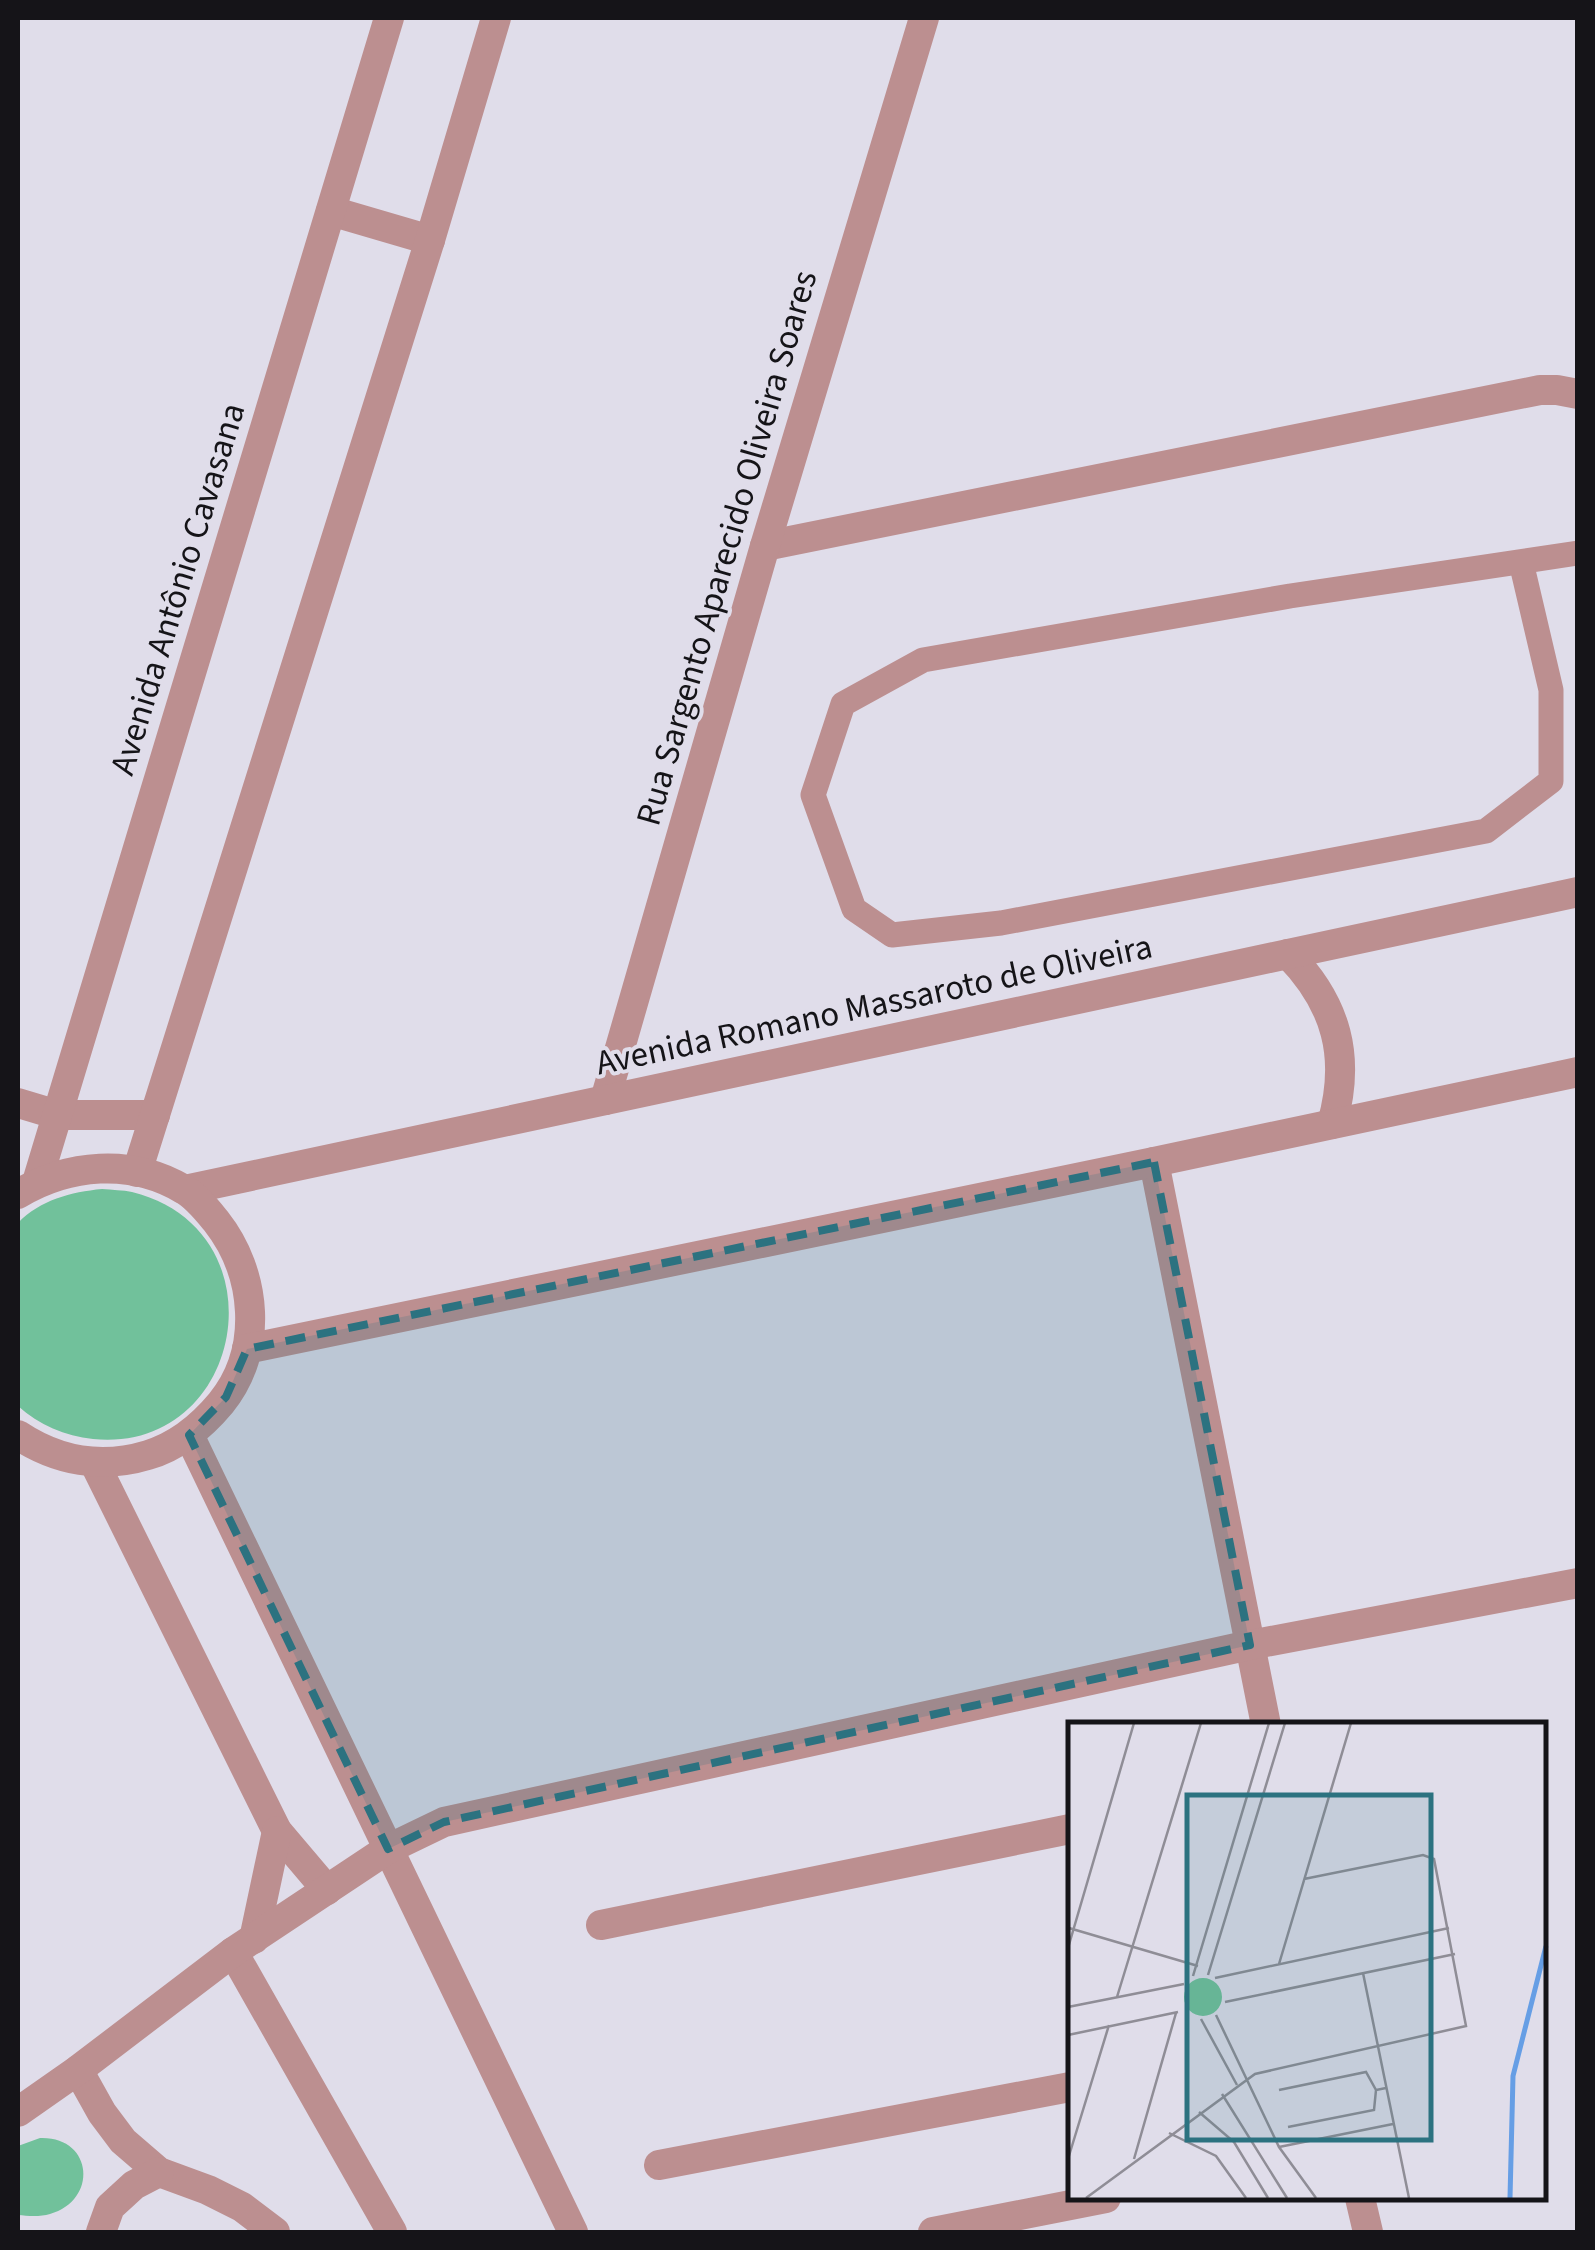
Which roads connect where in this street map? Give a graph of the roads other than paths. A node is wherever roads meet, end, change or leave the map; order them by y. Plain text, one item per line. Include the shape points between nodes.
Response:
1 (389, 18) edge
2 (496, 18) edge
3 (924, 18) edge
4 (331, 212) junction
5 (430, 240) junction
6 (1578, 394) edge
7 (765, 546) junction
8 (1578, 554) edge
9 (1521, 562) junction
10 (1578, 892) edge
11 (1288, 954) junction
12 (1578, 1072) edge
13 (605, 1100) junction
14 (18, 1104) edge
15 (58, 1116) junction
16 (155, 1116) junction
17 (1332, 1124) junction
18 (1154, 1162) junction
19 (138, 1172) junction
20 (27, 1188) edge
21 (185, 1190) junction
22 (247, 1349) junction
23 (18, 1435) edge
24 (188, 1436) junction
25 (94, 1462) junction
26 (1578, 1583) edge
27 (1250, 1645) junction
28 (1265, 1722) edge
29 (1068, 1829) edge
30 (278, 1831) junction
31 (388, 1849) junction
32 (327, 1890) junction
33 (601, 1925) dead end
34 (243, 1946) junction
35 (78, 2070) junction
36 (1068, 2087) edge
37 (18, 2112) edge
38 (659, 2165) dead end
39 (159, 2172) junction
40 (1096, 2200) edge
41 (1360, 2200) edge
42 (101, 2232) edge
43 (275, 2232) edge
44 (392, 2232) edge
45 (573, 2232) edge
46 (932, 2232) edge
47 (1368, 2232) edge

1 - 4 street, Avenida Antônio Cavasana
2 - 5 street
3 - 7 street, Rua Sargento Aparecido Oliveira Soares
4 - 5 street
4 - 15 street, Avenida Antônio Cavasana
5 - 16 street
6 - 7 street via 1540,390
7 - 13 street, Rua Sargento Aparecido Oliveira Soares
8 - 9 lane
9 - 9 lane via 923,660 843,704 813,795 854,909 892,935 983,925 1486,832 1551,781 1551,690
10 - 11 street, Avenida Romano Massaroto de Oliveira
11 - 13 street, Avenida Romano Massaroto de Oliveira
11 - 17 street via 1322,995 1339,1046
12 - 17 street
13 - 21 street, Avenida Romano Massaroto de Oliveira
14 - 15 street
15 - 16 street
15 - 20 street, Avenida Antônio Cavasana
16 - 19 street
17 - 18 street
18 - 22 street
18 - 27 street
19 - 20 street via 86,1169
19 - 21 street
21 - 22 street via 228,1236 241,1262 249,1290
22 - 24 street via 226,1398
23 - 25 street via 64,1458
24 - 25 street via 128,1461
24 - 31 street
25 - 30 street
26 - 27 street
27 - 28 street
27 - 31 street via 444,1822
29 - 33 street
30 - 32 street
30 - 34 street
31 - 32 street
31 - 45 street
32 - 34 street
34 - 35 street
34 - 44 street
35 - 37 street
35 - 39 street via 122,2141
36 - 38 street
39 - 42 street via 110,2207
39 - 43 street via 242,2207
40 - 46 street
41 - 47 street

